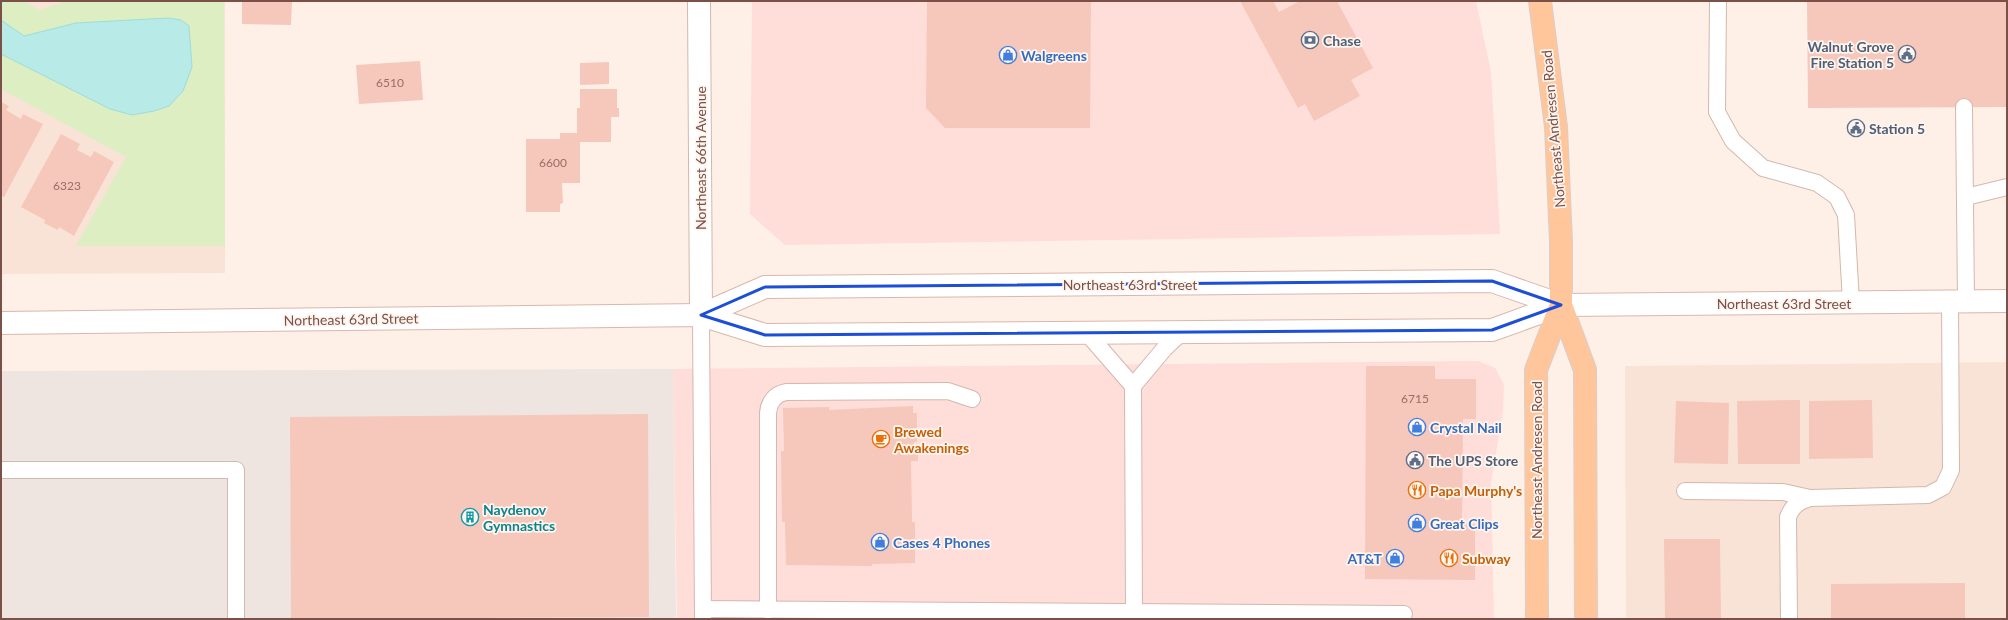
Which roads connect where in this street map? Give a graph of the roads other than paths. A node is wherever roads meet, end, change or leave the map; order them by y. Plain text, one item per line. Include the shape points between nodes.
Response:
1 (700, 1) edge
2 (1540, 1) edge
3 (1718, 1) edge
4 (1964, 107) dead end
5 (2007, 187) edge
6 (1966, 197) junction
7 (1958, 301) junction
8 (2007, 301) edge
9 (1851, 302) junction
10 (1561, 305) junction
11 (701, 315) junction
12 (1, 323) edge
13 (1086, 332) junction
14 (1182, 332) junction
15 (1133, 386) junction
16 (972, 399) dead end
17 (1, 470) edge
18 (1685, 491) dead end
19 (1810, 498) junction
20 (768, 610) junction
21 (1134, 612) junction
22 (703, 614) edge
23 (1404, 614) dead end
24 (236, 619) edge
25 (1537, 619) edge
26 (1586, 619) edge
27 (1789, 619) edge

1 - 11 main road, Northeast 66th Avenue
2 - 10 main road, Northeast Andresen Road via 1552,86 1559,163
3 - 9 lane via 1717,112 1733,141 1764,168 1817,183 1838,197 1846,215
4 - 6 lane
5 - 6 lane
6 - 7 lane
7 - 8 main road, Northeast 63rd Street
7 - 9 main road, Northeast 63rd Street
7 - 19 lane via 1951,470 1943,487 1928,495
9 - 10 main road, Northeast 63rd Street
10 - 11 main road, Northeast 63rd Street via 1492,281 765,287
10 - 14 main road, Northeast 63rd Street via 1492,330
10 - 25 main road, Northeast Andresen Road via 1536,370
10 - 26 main road, Northeast Andresen Road via 1585,370
11 - 12 main road, Northeast 63rd Street
11 - 13 main road, Northeast 63rd Street via 765,336
11 - 22 lane
13 - 14 main road, Northeast 63rd Street
13 - 15 lane
14 - 15 lane
15 - 21 lane
16 - 20 lane via 948,391 786,392 775,397 768,413
17 - 24 lane via 236,470
18 - 19 lane via 1783,492
19 - 27 lane via 1798,502 1788,517
20 - 21 lane
20 - 22 lane
21 - 23 lane

